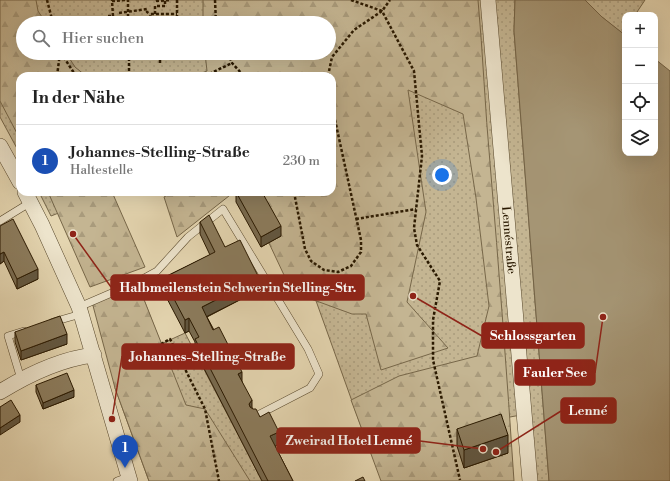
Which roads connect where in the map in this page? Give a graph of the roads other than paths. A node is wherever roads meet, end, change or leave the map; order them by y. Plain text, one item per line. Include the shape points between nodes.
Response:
1 (488, 0) edge
2 (0, 146) edge
3 (16, 175) edge
4 (28, 197) edge
5 (0, 221) edge
6 (80, 310) junction
7 (44, 325) edge
8 (30, 329) edge
9 (94, 355) junction
10 (21, 379) junction
11 (0, 392) edge
12 (254, 417) edge
13 (125, 480) edge
14 (530, 481) edge

1 - 14 street, Lennéstraße
2 - 3 street
4 - 5 lane
4 - 6 street
6 - 7 lane
6 - 9 street
6 - 12 lane via 157,272 188,236 224,209 308,349 319,374 310,388
8 - 10 lane via 8,336
9 - 10 street via 52,365
9 - 13 street
10 - 11 street

